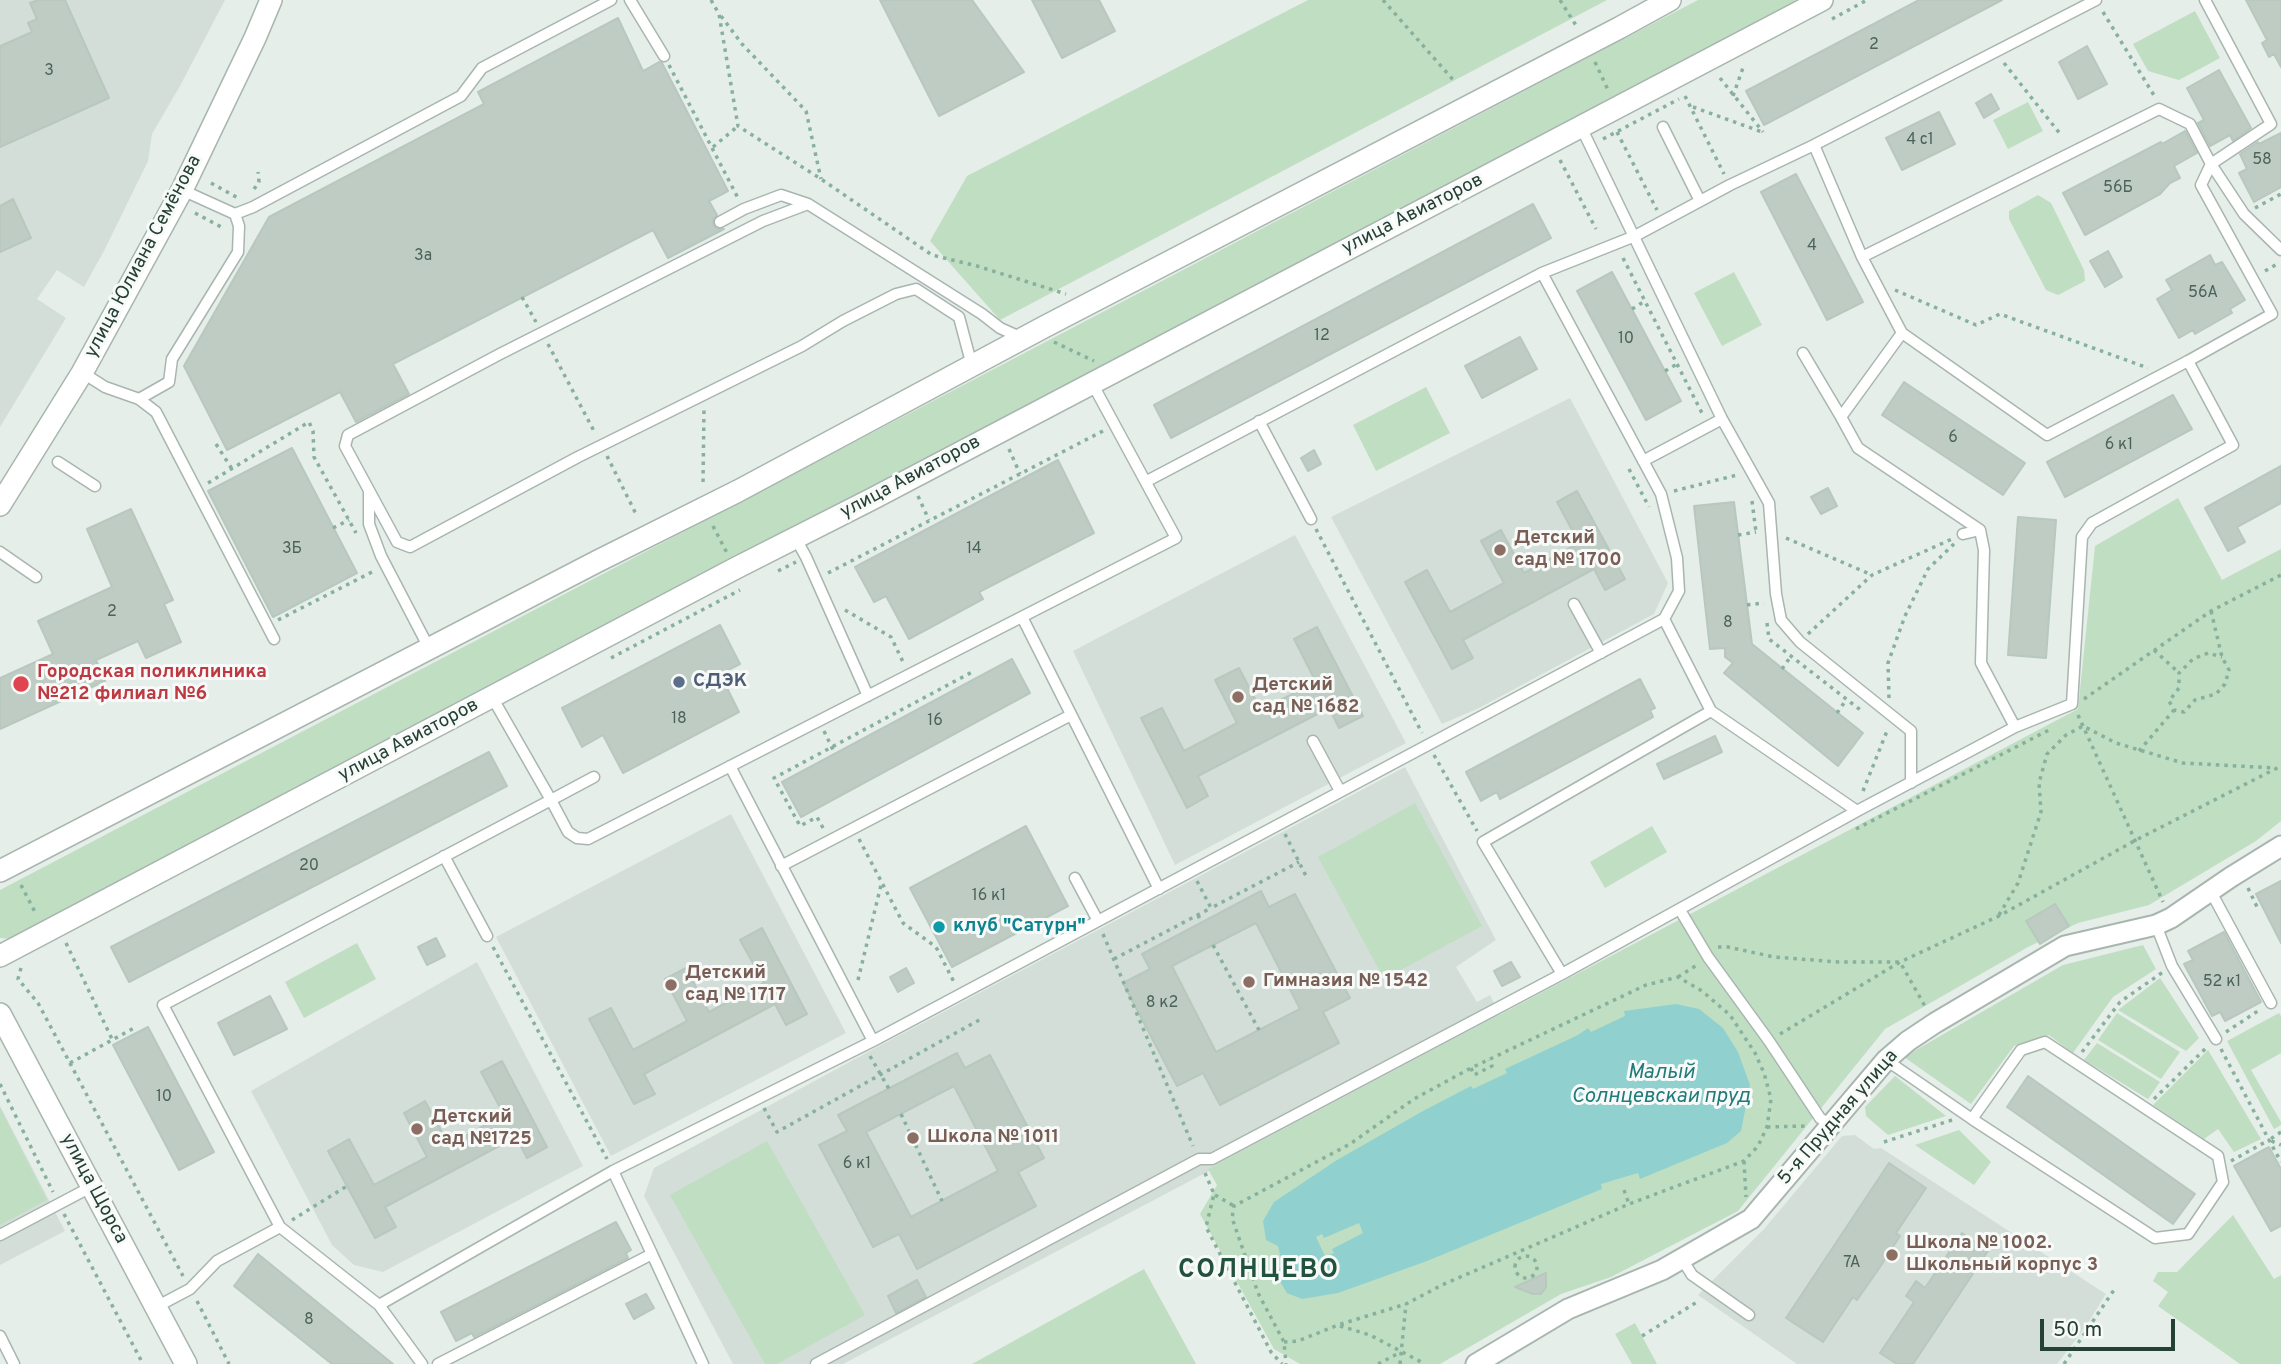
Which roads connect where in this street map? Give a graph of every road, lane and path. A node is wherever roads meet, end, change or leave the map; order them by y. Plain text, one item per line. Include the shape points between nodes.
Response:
1 (271, 0) edge
2 (611, 0) edge
3 (629, 0) edge
4 (711, 0) edge
5 (1383, 0) edge
6 (1560, 0) edge
7 (1670, 0) edge
8 (1822, 0) edge
9 (2096, 0) edge
10 (2205, 0) edge
11 (1801, 6) edge
12 (719, 14) junction
13 (2109, 24) dead end
14 (1577, 27) dead end
15 (1997, 54) dead end
16 (664, 57) joint
17 (1594, 60) dead end
18 (1744, 65) dead end
19 (1720, 78) dead end
20 (1455, 82) dead end
21 (1609, 92) dead end
22 (1685, 96) dead end
23 (1733, 96) junction
24 (1690, 106) junction
25 (2158, 108) junction
26 (738, 127) junction
27 (1581, 127) junction
28 (1663, 127) dead end
29 (1617, 132) dead end
30 (2061, 135) dead end
31 (1814, 145) junction
32 (713, 148) junction
33 (1560, 160) dead end
34 (2211, 164) junction
35 (258, 172) dead end
36 (821, 179) junction
37 (211, 183) dead end
38 (1730, 185) junction
39 (182, 190) junction
40 (254, 190) dead end
41 (2281, 194) edge
42 (238, 198) dead end
43 (1700, 201) junction
44 (807, 204) junction
45 (744, 209) junction
46 (1657, 210) dead end
47 (195, 214) dead end
48 (235, 214) junction
49 (2244, 214) junction
50 (720, 222) dead end
51 (1596, 229) dead end
52 (226, 230) dead end
53 (1635, 236) junction
54 (2281, 250) edge
55 (1862, 257) junction
56 (1623, 258) dead end
57 (2281, 262) edge
58 (1542, 273) junction
59 (2252, 278) junction
60 (1875, 281) junction
61 (1066, 294) dead end
62 (522, 297) dead end
63 (1645, 301) junction
64 (1632, 309) dead end
65 (542, 332) junction
66 (1902, 333) junction
67 (1024, 339) junction
68 (1052, 341) dead end
69 (1803, 353) dead end
70 (2188, 361) junction
71 (1677, 363) junction
72 (972, 366) junction
73 (1665, 371) dead end
74 (82, 373) junction
75 (1095, 373) junction
76 (2163, 374) junction
77 (139, 400) junction
78 (704, 405) dead end
79 (1840, 417) junction
80 (1723, 419) junction
81 (1259, 421) junction
82 (1708, 427) junction
83 (1103, 431) dead end
84 (216, 444) dead end
85 (601, 446) junction
86 (1008, 447) dead end
87 (1643, 461) junction
88 (58, 462) dead end
89 (232, 470) junction
90 (1744, 473) dead end
91 (1020, 474) junction
92 (1147, 481) junction
93 (703, 482) dead end
94 (95, 486) dead end
95 (197, 489) junction
96 (369, 492) junction
97 (1749, 492) dead end
98 (1661, 494) junction
99 (918, 496) dead end
100 (1752, 502) dead end
101 (0, 505) edge
102 (637, 516) dead end
103 (1311, 519) joint
104 (349, 520) junction
105 (710, 520) dead end
106 (929, 521) junction
107 (333, 528) dead end
108 (1980, 530) junction
109 (1771, 531) junction
110 (1756, 532) dead end
111 (1963, 534) junction
112 (1738, 535) dead end
113 (795, 537) junction
114 (359, 540) dead end
115 (0, 552) edge
116 (730, 558) dead end
117 (376, 570) dead end
118 (1872, 575) junction
119 (2281, 575) edge
120 (822, 576) dead end
121 (36, 577) dead end
122 (1764, 603) dead end
123 (1574, 604) dead end
124 (1747, 605) dead end
125 (2211, 611) junction
126 (843, 617) dead end
127 (1022, 617) junction
128 (1664, 619) junction
129 (268, 626) junction
130 (274, 639) dead end
131 (1800, 642) junction
132 (429, 648) junction
133 (2154, 650) junction
134 (1601, 653) junction
135 (1791, 656) dead end
136 (2222, 657) junction
137 (1782, 668) dead end
138 (974, 671) dead end
139 (2179, 673) junction
140 (909, 674) junction
141 (868, 696) junction
142 (492, 697) junction
143 (2087, 697) dead end
144 (1847, 700) dead end
145 (2174, 710) junction
146 (1711, 711) junction
147 (1837, 713) dead end
148 (1889, 714) junction
149 (1071, 715) junction
150 (2078, 715) dead end
151 (2083, 726) junction
152 (2015, 727) junction
153 (2053, 728) dead end
154 (1892, 735) dead end
155 (1313, 741) dead end
156 (1428, 745) junction
157 (2139, 751) junction
158 (730, 766) junction
159 (2279, 767) edge
160 (594, 777) dead end
161 (1911, 783) junction
162 (1340, 791) junction
163 (1863, 791) dead end
164 (551, 800) junction
165 (1857, 811) junction
166 (1279, 824) junction
167 (854, 828) junction
168 (1855, 830) dead end
169 (830, 840) junction
170 (2136, 840) junction
171 (1483, 842) junction
172 (2281, 846) edge
173 (444, 856) junction
174 (1299, 862) junction
175 (781, 866) junction
176 (0, 871) edge
177 (1192, 871) junction
178 (1307, 877) dead end
179 (1075, 878) dead end
180 (2245, 882) dead end
181 (881, 883) junction
182 (21, 885) dead end
183 (1159, 889) junction
184 (2210, 890) junction
185 (2163, 901) dead end
186 (1212, 908) junction
187 (2258, 909) dead end
188 (1680, 910) junction
189 (35, 912) dead end
190 (1198, 915) junction
191 (1999, 916) junction
192 (1098, 921) junction
193 (1201, 922) dead end
194 (2156, 925) junction
195 (487, 936) joint
196 (66, 943) dead end
197 (1213, 944) dead end
198 (0, 956) edge
199 (1708, 957) junction
200 (1722, 958) dead end
201 (1113, 959) junction
202 (1900, 962) junction
203 (2172, 966) junction
204 (1562, 974) junction
205 (1678, 977) junction
206 (18, 979) dead end
207 (956, 986) dead end
208 (853, 1002) junction
209 (2271, 1003) joint
210 (1600, 1007) junction
211 (1602, 1013) dead end
212 (0, 1014) edge
213 (981, 1019) dead end
214 (1935, 1023) junction
215 (134, 1028) dead end
216 (1259, 1030) dead end
217 (1774, 1038) dead end
218 (112, 1039) junction
219 (2216, 1039) junction
220 (869, 1043) junction
221 (1886, 1060) junction
222 (2075, 1062) junction
223 (71, 1063) junction
224 (880, 1075) junction
225 (0, 1084) edge
226 (888, 1089) dead end
227 (764, 1108) dead end
228 (2145, 1108) junction
229 (901, 1114) dead end
230 (1972, 1119) junction
231 (1824, 1126) junction
232 (1767, 1127) junction
233 (2281, 1132) edge
234 (2269, 1140) junction
235 (1884, 1142) dead end
236 (2281, 1145) edge
237 (1199, 1159) junction
238 (1744, 1161) junction
239 (2281, 1162) edge
240 (2220, 1167) junction
241 (613, 1171) junction
242 (92, 1186) junction
243 (347, 1186) dead end
244 (1624, 1190) dead end
245 (1214, 1194) junction
246 (942, 1200) dead end
247 (59, 1204) junction
248 (1629, 1204) junction
249 (1234, 1206) junction
250 (1751, 1219) junction
251 (280, 1227) junction
252 (0, 1235) edge
253 (652, 1254) junction
254 (1521, 1254) junction
255 (1682, 1259) junction
256 (1263, 1263) dead end
257 (1249, 1269) junction
258 (1234, 1277) junction
259 (2116, 1287) dead end
260 (190, 1289) junction
261 (1697, 1301) dead end
262 (1406, 1304) junction
263 (379, 1305) junction
264 (156, 1307) junction
265 (1749, 1315) dead end
266 (1338, 1325) junction
267 (0, 1336) edge
268 (1642, 1336) dead end
269 (1284, 1342) junction
270 (1402, 1352) junction
271 (15, 1364) edge
272 (143, 1364) edge
273 (186, 1364) edge
274 (229, 1364) edge
275 (422, 1364) edge
276 (438, 1364) edge
277 (703, 1364) edge
278 (816, 1364) edge
279 (1284, 1364) edge
280 (1378, 1364) edge
281 (1400, 1364) edge
282 (1425, 1364) edge
283 (1476, 1364) edge
284 (2064, 1364) edge

1 - 39 street, улица Юлиана Семёнова
2 - 48 lane via 482,68 461,96
3 - 16 lane
4 - 12 path
5 - 20 path
6 - 14 path
7 - 67 street
8 - 11 street, улица Авиаторов
9 - 31 lane
10 - 34 lane via 2271,124
11 - 27 street, улица Авиаторов
12 - 26 path
12 - 36 path via 806,111
13 - 25 path via 2132,56
15 - 30 path
16 - 32 path
17 - 21 path
18 - 23 path
19 - 23 path
22 - 24 path
23 - 24 path via 1765,133
24 - 38 path
25 - 34 lane via 2190,124
25 - 55 lane
26 - 32 path
26 - 36 path
27 - 53 lane
27 - 75 street, улица Авиаторов
28 - 43 lane
29 - 46 path
31 - 38 lane
31 - 55 lane
32 - 45 path
33 - 51 path
34 - 49 lane
34 - 59 lane via 2201,185
35 - 40 path
36 - 61 path via 932,255
37 - 42 path
38 - 43 lane
39 - 48 lane
39 - 74 street, улица Юлиана Семёнова
41 - 49 path
43 - 53 lane
44 - 45 lane via 781,195
44 - 65 lane via 763,221
44 - 67 lane
45 - 50 lane
47 - 52 path
48 - 77 lane via 238,252 172,359 169,382
49 - 54 lane
53 - 58 lane
53 - 80 lane
55 - 60 lane
56 - 63 path
57 - 59 path
58 - 81 lane
58 - 87 lane
59 - 70 lane via 2272,314
60 - 66 lane
60 - 76 path via 1976,325 2000,314
62 - 65 path
63 - 64 path
63 - 71 path
65 - 85 path
65 - 96 lane via 348,435 345,446
66 - 76 lane via 2047,435
66 - 79 lane
67 - 72 street
68 - 75 path
69 - 79 lane
70 - 76 lane
70 - 152 lane via 2233,445 2092,523 2082,537 2073,704
71 - 73 path
71 - 82 path
72 - 85 lane via 959,317 916,289 896,293 802,346
72 - 132 street
74 - 77 lane
74 - 101 street, улица Юлиана Семёнова
75 - 92 lane
75 - 113 street, улица Авиаторов via 872,499
77 - 95 lane via 156,412
78 - 93 path
79 - 108 lane via 1857,449
80 - 82 lane
80 - 109 lane via 1769,503
81 - 92 lane
81 - 103 lane
82 - 87 lane
83 - 91 path
84 - 89 path
85 - 96 lane via 410,547 397,542
85 - 102 path
86 - 91 path
87 - 98 lane
88 - 94 lane
89 - 95 path
89 - 104 path via 309,422 314,457
90 - 98 path
91 - 106 path
92 - 127 lane via 1176,538
95 - 129 lane
96 - 132 lane via 369,524 380,556
97 - 100 path
98 - 128 lane via 1677,558 1679,591
99 - 106 path
103 - 156 path
104 - 107 path
104 - 114 path
105 - 116 path
106 - 120 path
108 - 111 lane
108 - 152 lane via 1984,550 1981,663
109 - 118 path
109 - 131 lane via 1781,620
110 - 112 path
111 - 118 path
111 - 148 path via 1928,569 1905,616 1888,663
113 - 141 lane
113 - 142 street, улица Авиаторов
115 - 121 lane
117 - 129 path
118 - 131 path
119 - 125 path
122 - 124 path
123 - 134 lane
125 - 133 path
125 - 136 path
126 - 140 path via 837,605 891,636
127 - 140 lane
127 - 149 lane
128 - 134 lane
128 - 146 lane
129 - 130 lane
131 - 148 lane
132 - 176 street
133 - 139 path
133 - 143 path
134 - 156 lane
135 - 137 path
136 - 139 path via 2208,653 2193,659
136 - 145 path via 2229,670 2216,694 2195,700 2184,712
138 - 169 path via 775,778 800,826 817,817
139 - 145 path via 2179,688 2169,701
140 - 141 lane
141 - 158 lane
142 - 164 lane
142 - 198 street, улица Авиаторов
144 - 147 path
145 - 157 path
146 - 165 lane
146 - 171 lane
148 - 161 lane via 1911,731
149 - 167 lane
149 - 183 lane
150 - 151 path
151 - 157 path
151 - 170 path
151 - 191 path via 2047,754 2039,783 2041,812 2018,883
152 - 161 lane
153 - 168 path
154 - 163 path via 1886,730
155 - 162 lane
156 - 162 lane
156 - 171 path
157 - 159 path via 2183,763
158 - 164 lane via 588,839 568,832
158 - 175 lane
159 - 170 path
160 - 164 lane
161 - 165 lane
162 - 166 lane
164 - 173 lane
165 - 188 lane
166 - 174 path
166 - 177 lane
167 - 169 lane
167 - 181 path
169 - 175 lane
170 - 185 path
170 - 191 path
171 - 204 lane
172 - 184 street, 5-я Прудная улица
173 - 195 lane
173 - 251 lane via 163,1005
174 - 178 path
174 - 186 path
175 - 208 lane
177 - 183 lane
177 - 186 path
179 - 192 lane
180 - 187 path
181 - 207 path via 903,923 936,947
181 - 208 path
182 - 189 path
183 - 192 lane
184 - 194 street, 5-я Прудная улица
184 - 209 lane
186 - 190 path
188 - 199 lane
188 - 204 lane
190 - 193 path
190 - 201 path
191 - 202 path
192 - 201 path
192 - 220 lane
194 - 203 lane
194 - 214 street, 5-я Прудная улица via 2065,946
195 - 241 path
196 - 218 path
197 - 216 path
199 - 205 path
199 - 231 lane
200 - 202 path via 1715,947 1774,957
201 - 237 path
202 - 214 path
202 - 217 path
203 - 219 lane
203 - 222 path via 2120,1002
204 - 237 lane via 1212,1159
205 - 210 path via 1646,985
205 - 232 path via 1730,1015 1755,1053 1771,1099
206 - 223 path via 38,1003
208 - 220 lane
209 - 219 path
210 - 211 path
210 - 249 path via 1471,1068 1414,1099 1350,1144
212 - 242 street, улица Щорса
213 - 224 path
214 - 221 street, 5-я Прудная улица
215 - 218 path
218 - 223 path
219 - 228 path
219 - 234 path
220 - 224 path
220 - 241 lane
221 - 230 lane
221 - 231 street, 5-я Прудная улица
222 - 228 lane
222 - 230 lane via 2045,1042 2021,1050
223 - 260 path
224 - 226 path
224 - 227 path via 777,1132
225 - 247 path
228 - 240 lane via 2218,1156
229 - 246 path
230 - 235 path via 1955,1119
230 - 240 lane via 2155,1238 2188,1234 2223,1182
231 - 232 path
231 - 250 street, 5-я Прудная улица
232 - 238 path
233 - 234 path
234 - 236 path
234 - 239 path
234 - 240 path
237 - 245 path
237 - 278 lane
238 - 248 path
238 - 250 path
241 - 253 lane
241 - 263 lane
242 - 247 lane
242 - 264 street, улица Щорса
243 - 251 path
244 - 248 path
245 - 249 path
245 - 258 path via 1206,1227
247 - 252 lane
247 - 272 path
248 - 254 path
249 - 257 path via 1232,1218
250 - 255 street, 5-я Прудная улица
251 - 260 lane via 217,1261
251 - 263 lane
253 - 276 lane
253 - 277 lane
254 - 254 path via 1514,1269 1518,1276 1529,1279 1538,1267 1530,1256
254 - 262 path
255 - 265 lane via 1699,1281
255 - 283 street, 5-я Прудная улица via 1568,1309
256 - 257 path
257 - 258 path
257 - 269 path
258 - 279 path via 1271,1352
259 - 284 path
260 - 264 lane
260 - 274 path
261 - 268 path
262 - 266 path
262 - 270 path
263 - 275 lane
264 - 273 street, улица Щорса
266 - 269 path
266 - 270 path
267 - 271 lane
269 - 279 path
270 - 280 path
270 - 281 path
270 - 282 path

